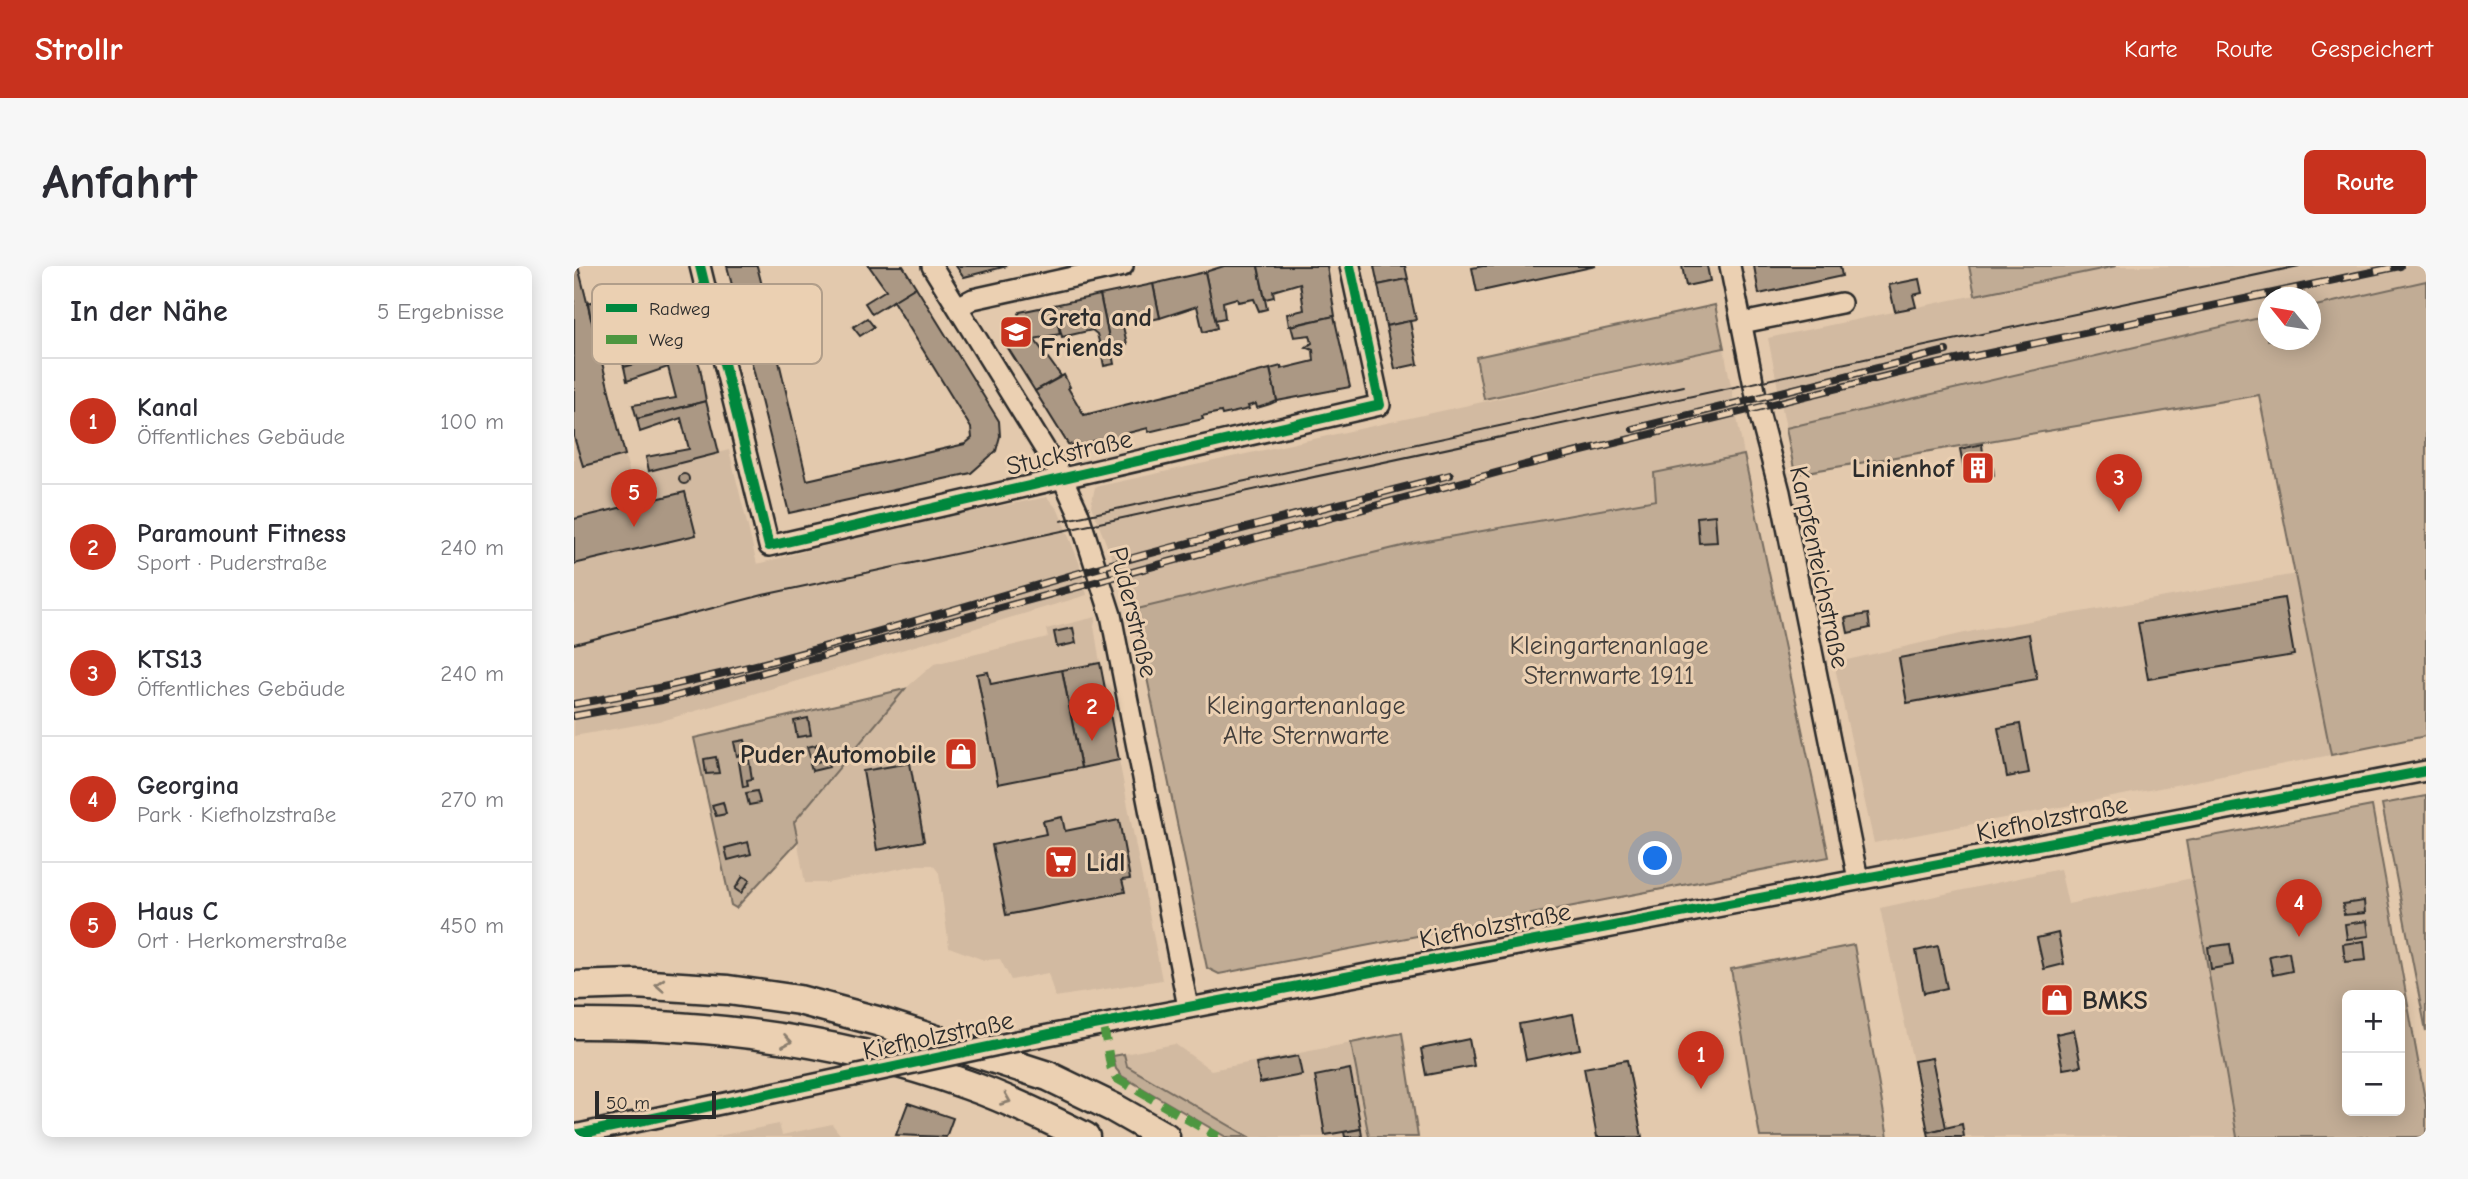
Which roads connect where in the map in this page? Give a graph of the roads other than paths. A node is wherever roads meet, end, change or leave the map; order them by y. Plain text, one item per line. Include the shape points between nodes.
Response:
1 (699, 266) edge
2 (932, 266) edge
3 (1123, 266) edge
4 (1350, 266) edge
5 (1730, 266) edge
6 (704, 284) edge
7 (1842, 303) dead end
8 (958, 307) junction
9 (1742, 323) junction
10 (724, 364) edge
11 (1062, 477) junction
12 (2426, 771) edge
13 (1858, 879) junction
14 (574, 986) edge
15 (1188, 1007) junction
16 (574, 1024) edge
17 (574, 1135) edge
18 (1085, 1137) edge
19 (1165, 1137) edge

1 - 6 street, Stuckstraße
2 - 8 street, Puderstraße
3 - 8 street via 972,299
4 - 11 street, Stuckstraße via 1380,405
5 - 9 street, Karpfenteichstraße
7 - 9 street
8 - 11 street, Puderstraße
9 - 13 street, Karpfenteichstraße
10 - 11 street, Stuckstraße via 769,545
11 - 15 street, Puderstraße via 1105,588
12 - 13 street, Kiefholzstraße
13 - 15 street, Kiefholzstraße
19 -> 14 highway via 1048,1076 877,1020 799,1000 635,984
15 - 17 street, Kiefholzstraße, bridge
16 -> 18 highway via 720,1030 868,1056 967,1084

